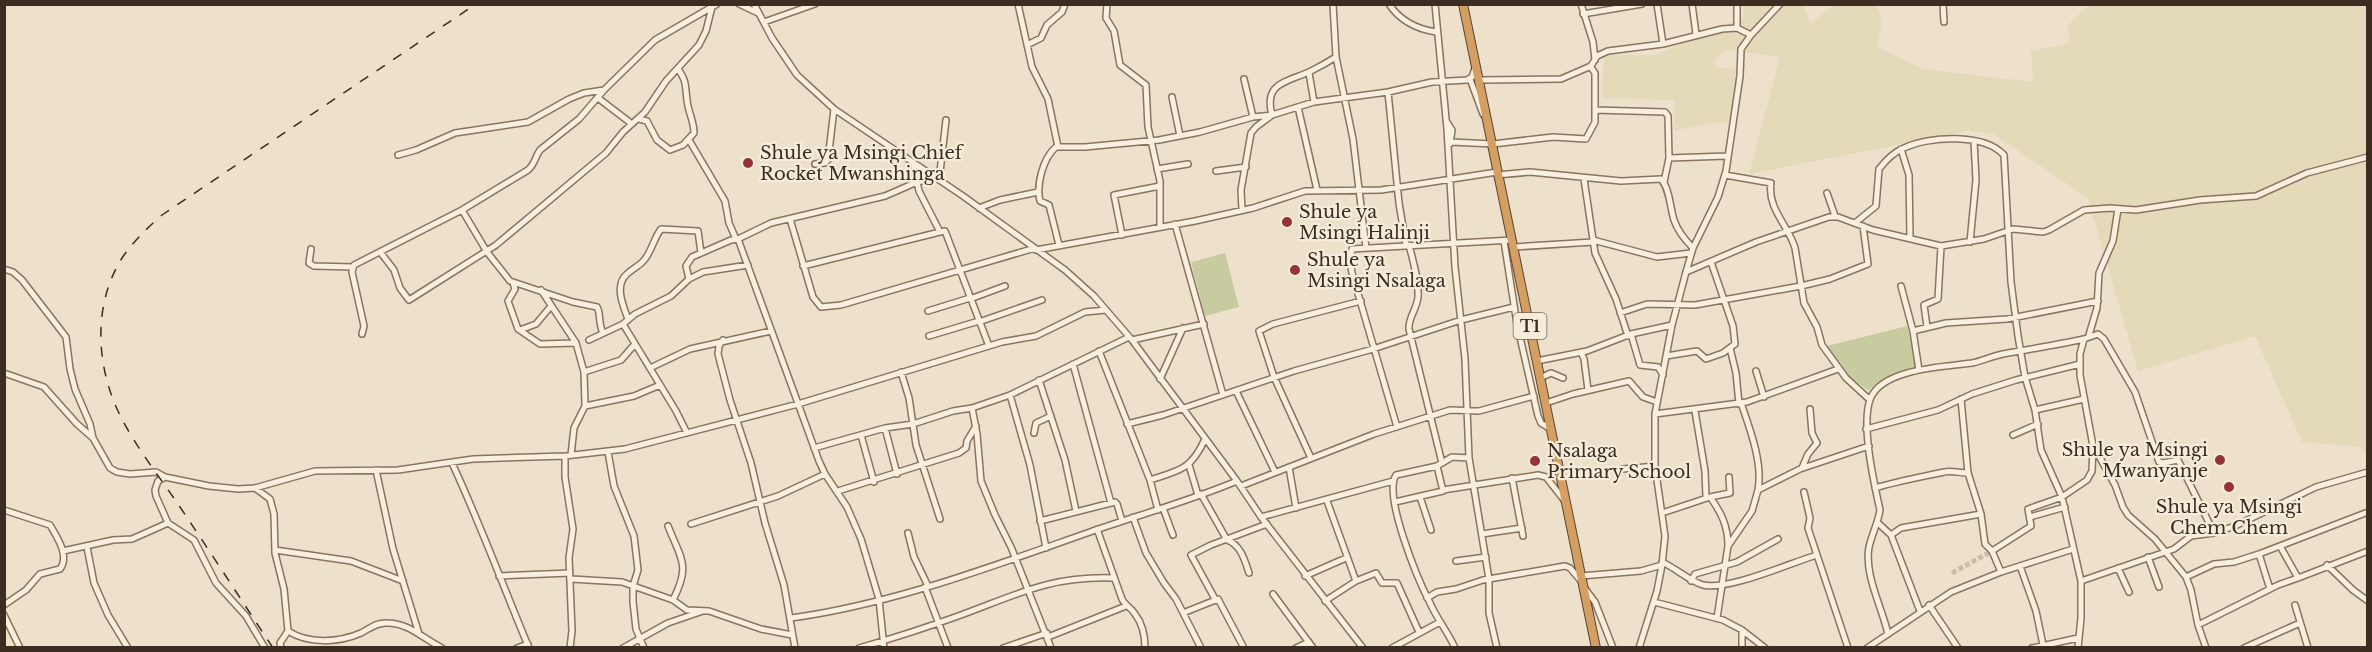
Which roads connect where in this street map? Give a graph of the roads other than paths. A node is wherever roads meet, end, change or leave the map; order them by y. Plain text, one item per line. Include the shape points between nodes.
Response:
1 (739, 4) edge
2 (754, 4) edge
3 (815, 4) edge
4 (1018, 4) edge
5 (1065, 4) edge
6 (1107, 4) edge
7 (1333, 4) edge
8 (1389, 4) edge
9 (1434, 4) edge
10 (1463, 4) edge
11 (1581, 4) edge
12 (1642, 4) edge
13 (1657, 4) edge
14 (1692, 4) edge
15 (1737, 4) edge
16 (1780, 4) edge
17 (1943, 4) edge
18 (715, 6) edge
19 (808, 6) edge
20 (759, 14) junction
21 (1583, 14) junction
22 (764, 22) junction
23 (1944, 22) dead end
24 (1737, 28) junction
25 (1436, 32) junction
26 (1696, 34) junction
27 (1751, 35) junction
28 (1663, 44) junction
29 (1027, 45) junction
30 (1336, 57) junction
31 (1595, 60) junction
32 (1476, 64) junction
33 (1590, 66) junction
34 (678, 69) junction
35 (1309, 73) junction
36 (1244, 79) dead end
37 (1470, 79) junction
38 (1480, 80) junction
39 (1443, 82) junction
40 (604, 90) junction
41 (1388, 92) junction
42 (1172, 97) dead end
43 (598, 98) junction
44 (1346, 98) junction
45 (1314, 102) junction
46 (1298, 107) junction
47 (834, 109) junction
48 (1596, 110) junction
49 (1272, 115) junction
50 (1253, 117) junction
51 (638, 120) junction
52 (945, 120) dead end
53 (1446, 121) junction
54 (632, 124) junction
55 (1490, 129) junction
56 (1179, 136) junction
57 (689, 140) junction
58 (1151, 141) junction
59 (1974, 141) junction
60 (1451, 142) junction
61 (1493, 144) junction
62 (1058, 147) junction
63 (1901, 149) junction
64 (398, 154) dead end
65 (1448, 156) junction
66 (1727, 156) junction
67 (2367, 157) edge
68 (1669, 158) junction
69 (913, 162) junction
70 (815, 164) dead end
71 (1188, 164) dead end
72 (1246, 167) junction
73 (1157, 169) junction
74 (1216, 171) dead end
75 (1497, 173) junction
76 (1725, 175) junction
77 (934, 178) junction
78 (1448, 179) junction
79 (1584, 179) junction
80 (917, 182) junction
81 (1664, 182) junction
82 (1160, 186) junction
83 (1398, 188) junction
84 (1317, 190) junction
85 (1360, 191) junction
86 (1038, 192) junction
87 (1827, 193) dead end
88 (979, 208) junction
89 (462, 210) junction
90 (1242, 210) junction
91 (2118, 210) junction
92 (1835, 216) junction
93 (790, 219) junction
94 (1855, 223) junction
95 (1175, 224) junction
96 (1160, 226) junction
97 (1863, 226) junction
98 (2009, 230) junction
99 (940, 232) junction
100 (1786, 232) junction
101 (1122, 235) junction
102 (1910, 237) junction
103 (737, 239) junction
104 (1593, 241) junction
105 (1510, 242) junction
106 (1970, 242) junction
107 (1454, 244) junction
108 (1059, 245) junction
109 (1408, 245) junction
110 (1941, 246) junction
111 (1366, 248) junction
112 (311, 249) dead end
113 (1036, 249) junction
114 (1692, 251) junction
115 (487, 252) junction
116 (381, 253) junction
117 (701, 253) junction
118 (1711, 262) junction
119 (748, 265) junction
120 (803, 266) junction
121 (353, 267) junction
122 (4, 269) edge
123 (959, 270) junction
124 (1686, 272) junction
125 (689, 279) junction
126 (509, 280) junction
127 (1005, 286) dead end
128 (1801, 286) junction
129 (1901, 286) dead end
130 (542, 290) junction
131 (970, 298) junction
132 (1042, 300) dead end
133 (1725, 300) junction
134 (1361, 301) junction
135 (2098, 301) junction
136 (1677, 305) junction
137 (551, 306) junction
138 (1514, 307) junction
139 (1106, 310) junction
140 (928, 311) dead end
141 (1620, 313) junction
142 (2015, 317) junction
143 (1461, 320) junction
144 (625, 321) junction
145 (979, 322) junction
146 (1204, 324) junction
147 (1672, 325) junction
148 (1927, 327) junction
149 (1183, 328) junction
150 (520, 330) junction
151 (771, 331) junction
152 (1913, 331) junction
153 (603, 333) junction
154 (362, 334) dead end
155 (1630, 335) junction
156 (2090, 335) junction
157 (928, 336) dead end
158 (1411, 336) junction
159 (1130, 339) junction
160 (2084, 339) junction
161 (589, 340) dead end
162 (723, 340) junction
163 (576, 344) junction
164 (635, 344) junction
165 (988, 346) junction
166 (1730, 348) junction
167 (1373, 349) junction
168 (1099, 351) junction
169 (1581, 352) junction
170 (2020, 352) junction
171 (1666, 356) junction
172 (1537, 361) junction
173 (1073, 364) junction
174 (2080, 364) junction
175 (650, 368) junction
176 (1838, 369) junction
177 (1756, 370) dead end
178 (1919, 370) junction
179 (584, 372) junction
180 (901, 372) junction
181 (4, 373) edge
182 (1664, 375) junction
183 (1274, 377) junction
184 (2025, 377) junction
185 (1540, 378) junction
186 (1563, 378) dead end
187 (1160, 379) junction
188 (1039, 380) junction
189 (660, 385) junction
190 (1588, 390) junction
191 (1236, 391) junction
192 (1010, 395) junction
193 (1223, 395) junction
194 (1534, 396) junction
195 (1764, 397) junction
196 (1961, 399) junction
197 (2084, 399) junction
198 (1870, 400) junction
199 (1657, 402) junction
200 (1546, 403) junction
201 (1740, 403) junction
202 (798, 404) junction
203 (585, 406) junction
204 (972, 408) junction
205 (1182, 408) junction
206 (1467, 409) junction
207 (1810, 409) dead end
208 (2035, 410) junction
209 (1695, 411) junction
210 (1655, 414) junction
211 (1051, 416) junction
212 (1430, 417) junction
213 (738, 419) junction
214 (913, 424) junction
215 (1127, 424) junction
216 (2038, 424) junction
217 (976, 426) junction
218 (1397, 427) junction
219 (885, 428) junction
220 (1551, 429) junction
221 (1866, 429) junction
222 (687, 433) junction
223 (1034, 433) dead end
224 (861, 435) junction
225 (2013, 435) dead end
226 (93, 438) junction
227 (1205, 439) junction
228 (1869, 446) junction
229 (2093, 446) junction
230 (814, 448) junction
231 (608, 452) junction
232 (568, 456) junction
233 (1311, 458) junction
234 (1469, 458) junction
235 (452, 463) junction
236 (1439, 464) junction
237 (1189, 465) junction
238 (922, 466) junction
239 (1655, 466) junction
240 (1288, 467) junction
241 (1802, 468) junction
242 (1623, 469) dead end
243 (376, 470) junction
244 (1275, 472) junction
245 (2367, 472) edge
246 (825, 474) junction
247 (897, 474) junction
248 (1968, 474) junction
249 (165, 477) junction
250 (1729, 477) dead end
251 (1512, 478) junction
252 (1150, 480) junction
253 (1393, 481) junction
254 (874, 482) junction
255 (1239, 483) junction
256 (1473, 486) junction
257 (255, 488) junction
258 (1875, 488) junction
259 (1443, 490) junction
260 (1758, 490) junction
261 (838, 491) junction
262 (1804, 492) dead end
263 (1200, 494) junction
264 (1420, 497) junction
265 (1708, 497) junction
266 (2062, 497) junction
267 (1327, 501) junction
268 (1564, 501) junction
269 (761, 502) junction
270 (1395, 502) junction
271 (1111, 503) junction
272 (2065, 507) junction
273 (1296, 508) junction
274 (1161, 509) junction
275 (4, 510) edge
276 (1076, 511) junction
277 (2367, 512) edge
278 (1662, 513) junction
279 (1982, 514) junction
280 (1133, 517) junction
281 (1261, 517) junction
282 (2030, 517) junction
283 (940, 519) dead end
284 (1040, 521) junction
285 (1122, 521) junction
286 (168, 523) junction
287 (1878, 523) junction
288 (691, 524) dead end
289 (1267, 524) junction
290 (668, 526) dead end
291 (1522, 528) junction
292 (1097, 529) junction
293 (1431, 530) dead end
294 (908, 533) dead end
295 (2214, 533) junction
296 (1482, 534) junction
297 (1173, 535) dead end
298 (1891, 535) junction
299 (1523, 536) dead end
300 (1779, 539) dead end
301 (1227, 540) junction
302 (1728, 546) junction
303 (2280, 546) junction
304 (87, 547) junction
305 (1046, 548) junction
306 (2073, 549) junction
307 (275, 550) junction
308 (63, 551) junction
309 (1992, 551) junction
310 (2367, 551) edge
311 (2165, 552) junction
312 (2259, 554) junction
313 (1817, 555) junction
314 (1486, 557) junction
315 (2148, 557) junction
316 (1016, 558) junction
317 (1346, 558) junction
318 (1456, 561) dead end
319 (1662, 563) junction
320 (2327, 565) junction
321 (1724, 566) junction
322 (2020, 566) junction
323 (2118, 568) junction
324 (2001, 572) junction
325 (1249, 573) dead end
326 (499, 576) junction
327 (570, 576) junction
328 (1305, 576) junction
329 (1113, 578) junction
330 (2186, 578) junction
331 (2298, 578) junction
332 (1489, 579) junction
333 (2081, 580) junction
334 (403, 581) junction
335 (1356, 581) junction
336 (1691, 581) junction
337 (1582, 582) junction
338 (1721, 585) junction
339 (633, 586) junction
340 (926, 587) junction
341 (2159, 587) dead end
342 (1028, 589) junction
343 (2270, 589) junction
344 (2129, 592) dead end
345 (1273, 594) dead end
346 (1215, 598) junction
347 (1427, 598) junction
348 (879, 599) junction
349 (673, 600) junction
350 (2367, 600) edge
351 (1325, 601) junction
352 (1654, 602) junction
353 (4, 605) edge
354 (1929, 605) junction
355 (2295, 605) dead end
356 (1126, 606) junction
357 (704, 611) junction
358 (1920, 611) junction
359 (1183, 613) junction
360 (4, 615) edge
361 (791, 618) junction
362 (1717, 618) junction
363 (1440, 622) junction
364 (939, 623) junction
365 (2300, 623) junction
366 (2198, 624) junction
367 (1742, 630) junction
368 (288, 631) junction
369 (1419, 632) junction
370 (1888, 634) junction
371 (420, 635) junction
372 (792, 635) junction
373 (1047, 635) junction
374 (640, 638) junction
375 (2078, 638) junction
376 (884, 640) junction
377 (1311, 645) edge
378 (2043, 645) junction
379 (529, 646) edge
380 (20, 648) edge
381 (128, 648) edge
382 (265, 648) edge
383 (281, 648) edge
384 (442, 648) edge
385 (517, 648) edge
386 (570, 648) edge
387 (622, 648) edge
388 (644, 648) edge
389 (795, 648) edge
390 (860, 648) edge
391 (884, 648) edge
392 (948, 648) edge
393 (1003, 648) edge
394 (1051, 648) edge
395 (1145, 648) edge
396 (1201, 648) edge
397 (1244, 648) edge
398 (1296, 648) edge
399 (1363, 648) edge
400 (1392, 648) edge
401 (1455, 648) edge
402 (1497, 648) edge
403 (1596, 648) edge
404 (1613, 648) edge
405 (1639, 648) edge
406 (1742, 648) edge
407 (1765, 648) edge
408 (1848, 648) edge
409 (1867, 648) edge
410 (1958, 648) edge
411 (2032, 648) edge
412 (2078, 648) edge
413 (2206, 648) edge
414 (2244, 648) edge
415 (2308, 648) edge

1 - 20 street
2 - 20 street
3 - 19 street
4 - 29 street
5 - 29 street via 1041,38
6 - 58 street via 1106,18 1114,31 1120,65 1145,84
7 - 30 street
8 - 25 street via 1413,27
9 - 25 street
10 - 32 highway, T1
11 - 21 street
12 - 21 street
13 - 28 street
14 - 26 street
15 - 24 street
16 - 27 street
17 - 23 street
18 - 34 street via 702,41
18 - 40 street via 649,44
19 - 22 street
20 - 22 street
21 - 31 street
22 - 47 street via 800,79
24 - 26 street
24 - 27 street
25 - 39 street
26 - 28 street
27 - 66 street via 1741,49
28 - 31 street via 1608,51
29 - 62 street via 1032,67 1048,99
30 - 35 street
30 - 44 street
31 - 33 street
32 - 37 street
32 - 38 highway, T1
33 - 38 street via 1561,79
33 - 48 street via 1595,73
34 - 51 street
34 - 57 street via 687,84 687,103 693,121
35 - 45 street
35 - 49 street via 1274,90 1270,98
36 - 50 street
37 - 39 street
37 - 55 street
38 - 55 highway, T1
39 - 41 street
39 - 53 street
40 - 43 street
40 - 64 street via 569,99 528,122 455,133
41 - 44 street
41 - 83 street
42 - 56 street
43 - 54 street
43 - 89 street via 545,146 528,170
44 - 45 street
44 - 85 street
45 - 46 street
46 - 49 street
46 - 84 street
47 - 69 street
47 - 70 street via 828,160
48 - 61 street via 1586,139 1553,137
48 - 68 street via 1665,112 1669,120
49 - 50 street
49 - 72 street via 1252,131
50 - 56 street
51 - 54 street
51 - 57 street via 647,121 657,140 670,150
52 - 77 street via 940,172
53 - 60 street via 1452,130
53 - 65 street
54 - 115 street via 606,153
55 - 61 highway, T1
56 - 58 street
57 - 103 street via 725,201
58 - 62 street
58 - 73 street
59 - 63 street via 1938,140
59 - 98 street via 1993,146 2004,155
59 - 106 street via 1976,180
60 - 61 street
60 - 65 street
61 - 75 highway, T1
62 - 86 street via 1048,157
63 - 94 street via 1878,172 1876,206
63 - 102 street via 1910,175
65 - 78 street
66 - 68 street
66 - 76 street
67 - 91 street via 2307,173 2256,196
68 - 81 street
69 - 77 street
69 - 80 street
71 - 73 street
72 - 74 street
72 - 90 street
73 - 82 street
75 - 78 street
75 - 79 street via 1535,172
75 - 105 highway, T1
76 - 100 street via 1771,183 1774,207
76 - 114 street
77 - 80 street
77 - 88 street
78 - 83 street
78 - 107 street
79 - 81 street
79 - 104 street
80 - 93 street via 885,196
80 - 99 street
81 - 114 street via 1675,223
82 - 96 street
82 - 101 street via 1114,195
83 - 85 street
83 - 109 street
84 - 85 street
84 - 90 street
85 - 111 street
86 - 88 street
86 - 108 street via 1040,201 1049,205
87 - 92 street
88 - 113 street
89 - 115 street
89 - 116 street
90 - 95 street
91 - 98 street via 2084,210 2043,232
91 - 135 street via 2113,241 2099,273
92 - 94 street
92 - 100 street
93 - 103 street
93 - 120 street
94 - 97 street
95 - 96 street
95 - 146 street
96 - 101 street
97 - 102 street
97 - 128 street via 1866,266
98 - 106 street
98 - 142 street
99 - 120 street
99 - 123 street via 945,231
100 - 118 street
100 - 128 street via 1792,239
101 - 108 street
102 - 110 street
103 - 117 street
103 - 119 street
104 - 105 street
104 - 114 street via 1657,256
104 - 141 street
105 - 107 street
105 - 138 street
105 - 172 highway, T1
106 - 110 street
107 - 109 street
107 - 143 street
108 - 113 street
109 - 111 street
109 - 158 street via 1418,290 1409,324
110 - 148 street via 1938,299 1924,305
111 - 134 street via 1352,249 1350,261
112 - 121 street via 309,263 314,266
113 - 123 street
113 - 139 street via 1086,288
114 - 124 street
115 - 116 street via 409,300
115 - 126 street
116 - 121 street
117 - 125 street via 687,263
117 - 144 street via 698,231 661,229 640,266 622,280
118 - 124 street
118 - 133 street
119 - 125 street via 703,272
119 - 151 street
120 - 123 street via 815,301 821,307
121 - 154 street via 364,326
122 - 226 street via 22,280 66,336 75,389
123 - 131 street
124 - 136 street
125 - 144 street via 671,296
126 - 130 street
126 - 150 street via 515,289 508,301
127 - 131 street
128 - 133 street
128 - 176 street via 1806,310
129 - 152 street
130 - 137 street
130 - 153 street via 597,307
131 - 140 street
131 - 145 street
132 - 145 street
133 - 136 street
133 - 166 street via 1736,338
134 - 167 street
134 - 183 street via 1260,329
135 - 142 street
135 - 156 street
136 - 141 street via 1647,304
136 - 147 street
137 - 150 street via 537,324
137 - 163 street
138 - 143 street
138 - 194 street
139 - 159 street
139 - 165 street via 1085,312 1036,336
141 - 155 street
142 - 148 street
142 - 170 street
143 - 158 street
143 - 206 street
144 - 153 street
144 - 164 street
145 - 157 street
145 - 165 street
146 - 149 street
146 - 193 street
147 - 155 street
147 - 171 street
148 - 152 street
149 - 159 street
149 - 187 street
150 - 163 street via 544,345
151 - 162 street
151 - 202 street
152 - 178 street
153 - 161 street
155 - 169 street
155 - 182 street via 1640,365 1658,367
156 - 160 street
156 - 295 street via 2098,334 2104,339 2135,392 2159,462 2178,460
158 - 167 street
158 - 212 street
159 - 168 street
159 - 187 street
160 - 170 street
160 - 174 street
162 - 175 street via 690,349
162 - 213 street via 718,354
163 - 179 street
164 - 175 street
164 - 179 street via 621,360
165 - 180 street
166 - 171 street via 1706,359 1697,351
166 - 201 street
167 - 183 street
167 - 218 street
168 - 173 street
168 - 215 street
169 - 172 street
169 - 190 street
170 - 178 street
170 - 184 street
171 - 182 street
172 - 185 highway, T1
173 - 188 street
173 - 271 street
174 - 184 street
174 - 197 street
175 - 189 street
176 - 195 street
176 - 198 street
177 - 195 street
178 - 198 street via 1885,383
179 - 203 street
180 - 202 street
180 - 214 street
181 - 226 street via 44,387
182 - 199 street
183 - 191 street
183 - 233 street
184 - 196 street
184 - 208 street
185 - 186 street via 1551,373
185 - 200 highway, T1
187 - 205 street
188 - 192 street
188 - 211 street
189 - 203 street via 634,396
189 - 222 street
190 - 199 street via 1629,381 1643,397
190 - 200 street
191 - 193 street
191 - 244 street
192 - 204 street
192 - 284 street via 1030,465
193 - 205 street
194 - 206 street via 1479,411
194 - 220 street via 1541,423
195 - 201 street
196 - 221 street
196 - 248 street
197 - 208 street
197 - 229 street
198 - 221 street
199 - 210 street
200 - 220 highway, T1
201 - 209 street
201 - 260 street via 1760,478
202 - 213 street
202 - 230 street
203 - 232 street via 574,428
204 - 214 street
204 - 217 street
205 - 215 street
205 - 227 street
206 - 212 street
206 - 234 street
207 - 241 street via 1817,443
208 - 216 street
209 - 210 street
209 - 265 street
210 - 239 street
211 - 223 street via 1038,421
211 - 276 street
212 - 218 street
212 - 236 street
213 - 222 street
213 - 269 street
214 - 219 street
214 - 238 street
215 - 252 street
216 - 225 street
216 - 266 street via 2044,457
217 - 238 street via 963,450
217 - 316 street via 980,477
218 - 233 street
219 - 224 street
219 - 247 street
220 - 268 highway, T1
221 - 228 street
222 - 231 street
224 - 230 street
224 - 254 street
226 - 249 street via 110,468 117,472 156,472
227 - 237 street
227 - 255 street
228 - 241 street
228 - 258 street
229 - 266 street via 2090,476
229 - 311 street via 2128,515
230 - 246 street
231 - 232 street
231 - 339 street via 614,486 634,536 638,570
232 - 235 street
232 - 327 street via 565,477 573,524
233 - 240 street
234 - 236 street via 1452,457
234 - 256 street
235 - 243 street
235 - 326 street
236 - 253 street via 1396,475
236 - 259 street
237 - 252 street
237 - 263 street
238 - 247 street
238 - 283 street
239 - 242 street
239 - 278 street
240 - 244 street
240 - 273 street
241 - 260 street
243 - 257 street via 315,471
243 - 334 street
244 - 255 street
245 - 295 street via 2309,490 2242,524
246 - 261 street
246 - 269 street
247 - 254 street
248 - 258 street via 1945,471
248 - 279 street
249 - 257 street via 226,488
249 - 286 street via 158,481 155,490
250 - 265 street via 1730,493
251 - 256 street
251 - 268 street via 1543,475
251 - 291 street
252 - 274 street
253 - 267 street
253 - 270 street
254 - 261 street
255 - 263 street
255 - 281 street
256 - 259 street
256 - 296 street
257 - 307 street via 272,503
258 - 287 street via 1880,510
259 - 264 street
260 - 302 street via 1752,511
261 - 348 street via 861,539
262 - 313 street via 1810,518 1808,528
263 - 274 street
263 - 301 street
264 - 270 street
264 - 293 street
265 - 278 street
265 - 302 street via 1723,518
266 - 272 street
266 - 282 street via 2028,509
267 - 273 street
267 - 317 street
268 - 337 highway, T1
269 - 288 street
269 - 361 street
270 - 347 street via 1396,519
271 - 276 street
271 - 285 street via 1118,504
272 - 282 street
272 - 306 street
273 - 281 street
274 - 280 street
274 - 297 street
275 - 308 street via 50,525
276 - 284 street
277 - 303 street
278 - 319 street
279 - 298 street via 1901,528
279 - 309 street via 1985,544
280 - 285 street
280 - 359 street via 1146,553
281 - 289 street
282 - 309 street via 2031,526
284 - 305 street
285 - 292 street
286 - 304 street via 132,539
286 - 382 street via 194,540 216,583 246,616
287 - 298 street
287 - 370 street via 1869,548 1870,566
289 - 301 street
289 - 328 street
290 - 349 street via 683,569 682,582
291 - 296 street
291 - 299 street
292 - 305 street
292 - 329 street
294 - 340 street
295 - 311 street via 2188,537
296 - 314 street
298 - 358 street
300 - 321 street
301 - 325 street via 1239,550
301 - 346 street via 1191,555
302 - 321 street
303 - 312 street
303 - 331 street
304 - 308 street
304 - 381 street via 98,592
305 - 316 street
306 - 322 street
306 - 333 street
307 - 334 street via 351,561
307 - 368 street
308 - 353 street via 60,568 40,574
309 - 324 street
310 - 320 street
311 - 315 street
311 - 330 street
312 - 330 street via 2214,564
312 - 343 street
313 - 338 street
313 - 408 street
314 - 318 street
314 - 332 street
315 - 323 street
315 - 341 street
316 - 340 street
316 - 342 street
317 - 328 street
317 - 335 street
319 - 336 street
319 - 337 street
319 - 352 street
320 - 331 street
320 - 350 street
321 - 336 street via 1695,574
321 - 338 street
322 - 324 street
322 - 378 street
323 - 333 street
323 - 344 street
324 - 354 street via 1958,588
326 - 327 street
326 - 379 street
327 - 339 street
327 - 386 street
328 - 351 street
329 - 342 street via 1079,578
329 - 356 street
330 - 366 street
331 - 343 street
332 - 337 street via 1565,566
332 - 347 street
332 - 402 street via 1489,613
333 - 375 street
334 - 371 street
335 - 351 street
335 - 369 street via 1375,573 1382,583 1397,583
336 - 338 street
337 - 403 highway, T1
337 - 404 street via 1595,602
338 - 362 street
339 - 349 street
339 - 374 street
340 - 348 street
340 - 364 street
342 - 364 street
342 - 373 street
343 - 366 street
345 - 377 street
346 - 359 street
346 - 397 street
347 - 363 street
348 - 361 street
348 - 376 street
349 - 357 street via 687,610
351 - 399 street
352 - 362 street
352 - 405 street
354 - 358 street
354 - 410 street
355 - 365 street
356 - 373 street
356 - 395 street via 1135,613 1144,633
357 - 372 street
357 - 374 street
358 - 370 street
359 - 396 street
360 - 380 street
361 - 372 street
362 - 367 street
363 - 369 street
363 - 401 street
364 - 376 street
364 - 392 street
365 - 414 street
365 - 415 street
366 - 413 street
367 - 406 street
367 - 407 street
368 - 371 street via 315,640 355,635 384,622 408,626
368 - 383 street
369 - 400 street
370 - 409 street
371 - 384 street
372 - 389 street
373 - 393 street
373 - 394 street
374 - 387 street
374 - 388 street
375 - 378 street
375 - 412 street
376 - 390 street
376 - 391 street
377 - 398 street
378 - 411 street
379 - 385 street

